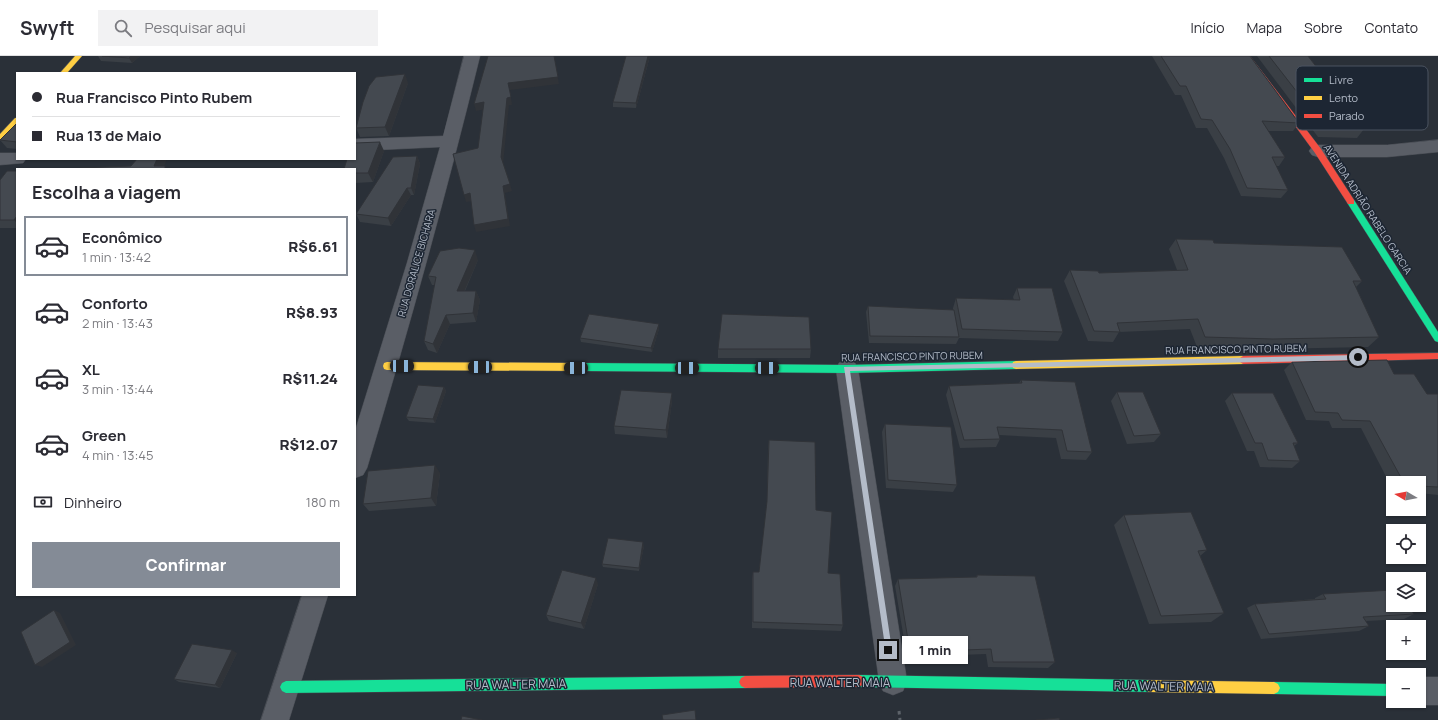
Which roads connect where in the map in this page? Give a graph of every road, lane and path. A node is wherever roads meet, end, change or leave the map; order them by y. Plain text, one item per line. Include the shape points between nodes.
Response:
1 (79, 56) edge
2 (472, 56) edge
3 (1247, 56) edge
4 (64, 72) edge
5 (1296, 122) edge
6 (10, 123) edge
7 (1302, 130) edge
8 (0, 138) edge
9 (450, 141) junction
10 (356, 145) edge
11 (1438, 146) edge
12 (1318, 151) junction
13 (0, 159) edge
14 (16, 159) edge
15 (1438, 339) edge
16 (1438, 356) edge
17 (387, 366) junction
18 (847, 369) junction
19 (356, 465) edge
20 (315, 596) edge
21 (893, 681) junction
22 (286, 686) junction
23 (1386, 690) edge
24 (1426, 691) edge
25 (1438, 691) edge
26 (275, 720) edge

1 - 4 street
2 - 9 street, RUA DORALICE BICHARA
3 - 5 street, AVENIDA ADRIÃO RABELO GARCIA
6 - 8 street
7 - 12 street, AVENIDA ADRIÃO RABELO GARCIA
9 - 10 street
9 - 17 street, RUA DORALICE BICHARA
11 - 12 street via 1387,151
12 - 15 street, AVENIDA ADRIÃO RABELO GARCIA
13 - 14 street
16 - 18 street, RUA FRANCISCO PINTO RUBEM
17 - 18 street, RUA FRANCISCO PINTO RUBEM
17 - 19 street, RUA DORALICE BICHARA
18 - 21 street
20 - 22 street
21 - 22 street, RUA WALTER MAIA
21 - 23 street, RUA WALTER MAIA
22 - 26 street
24 - 25 street

